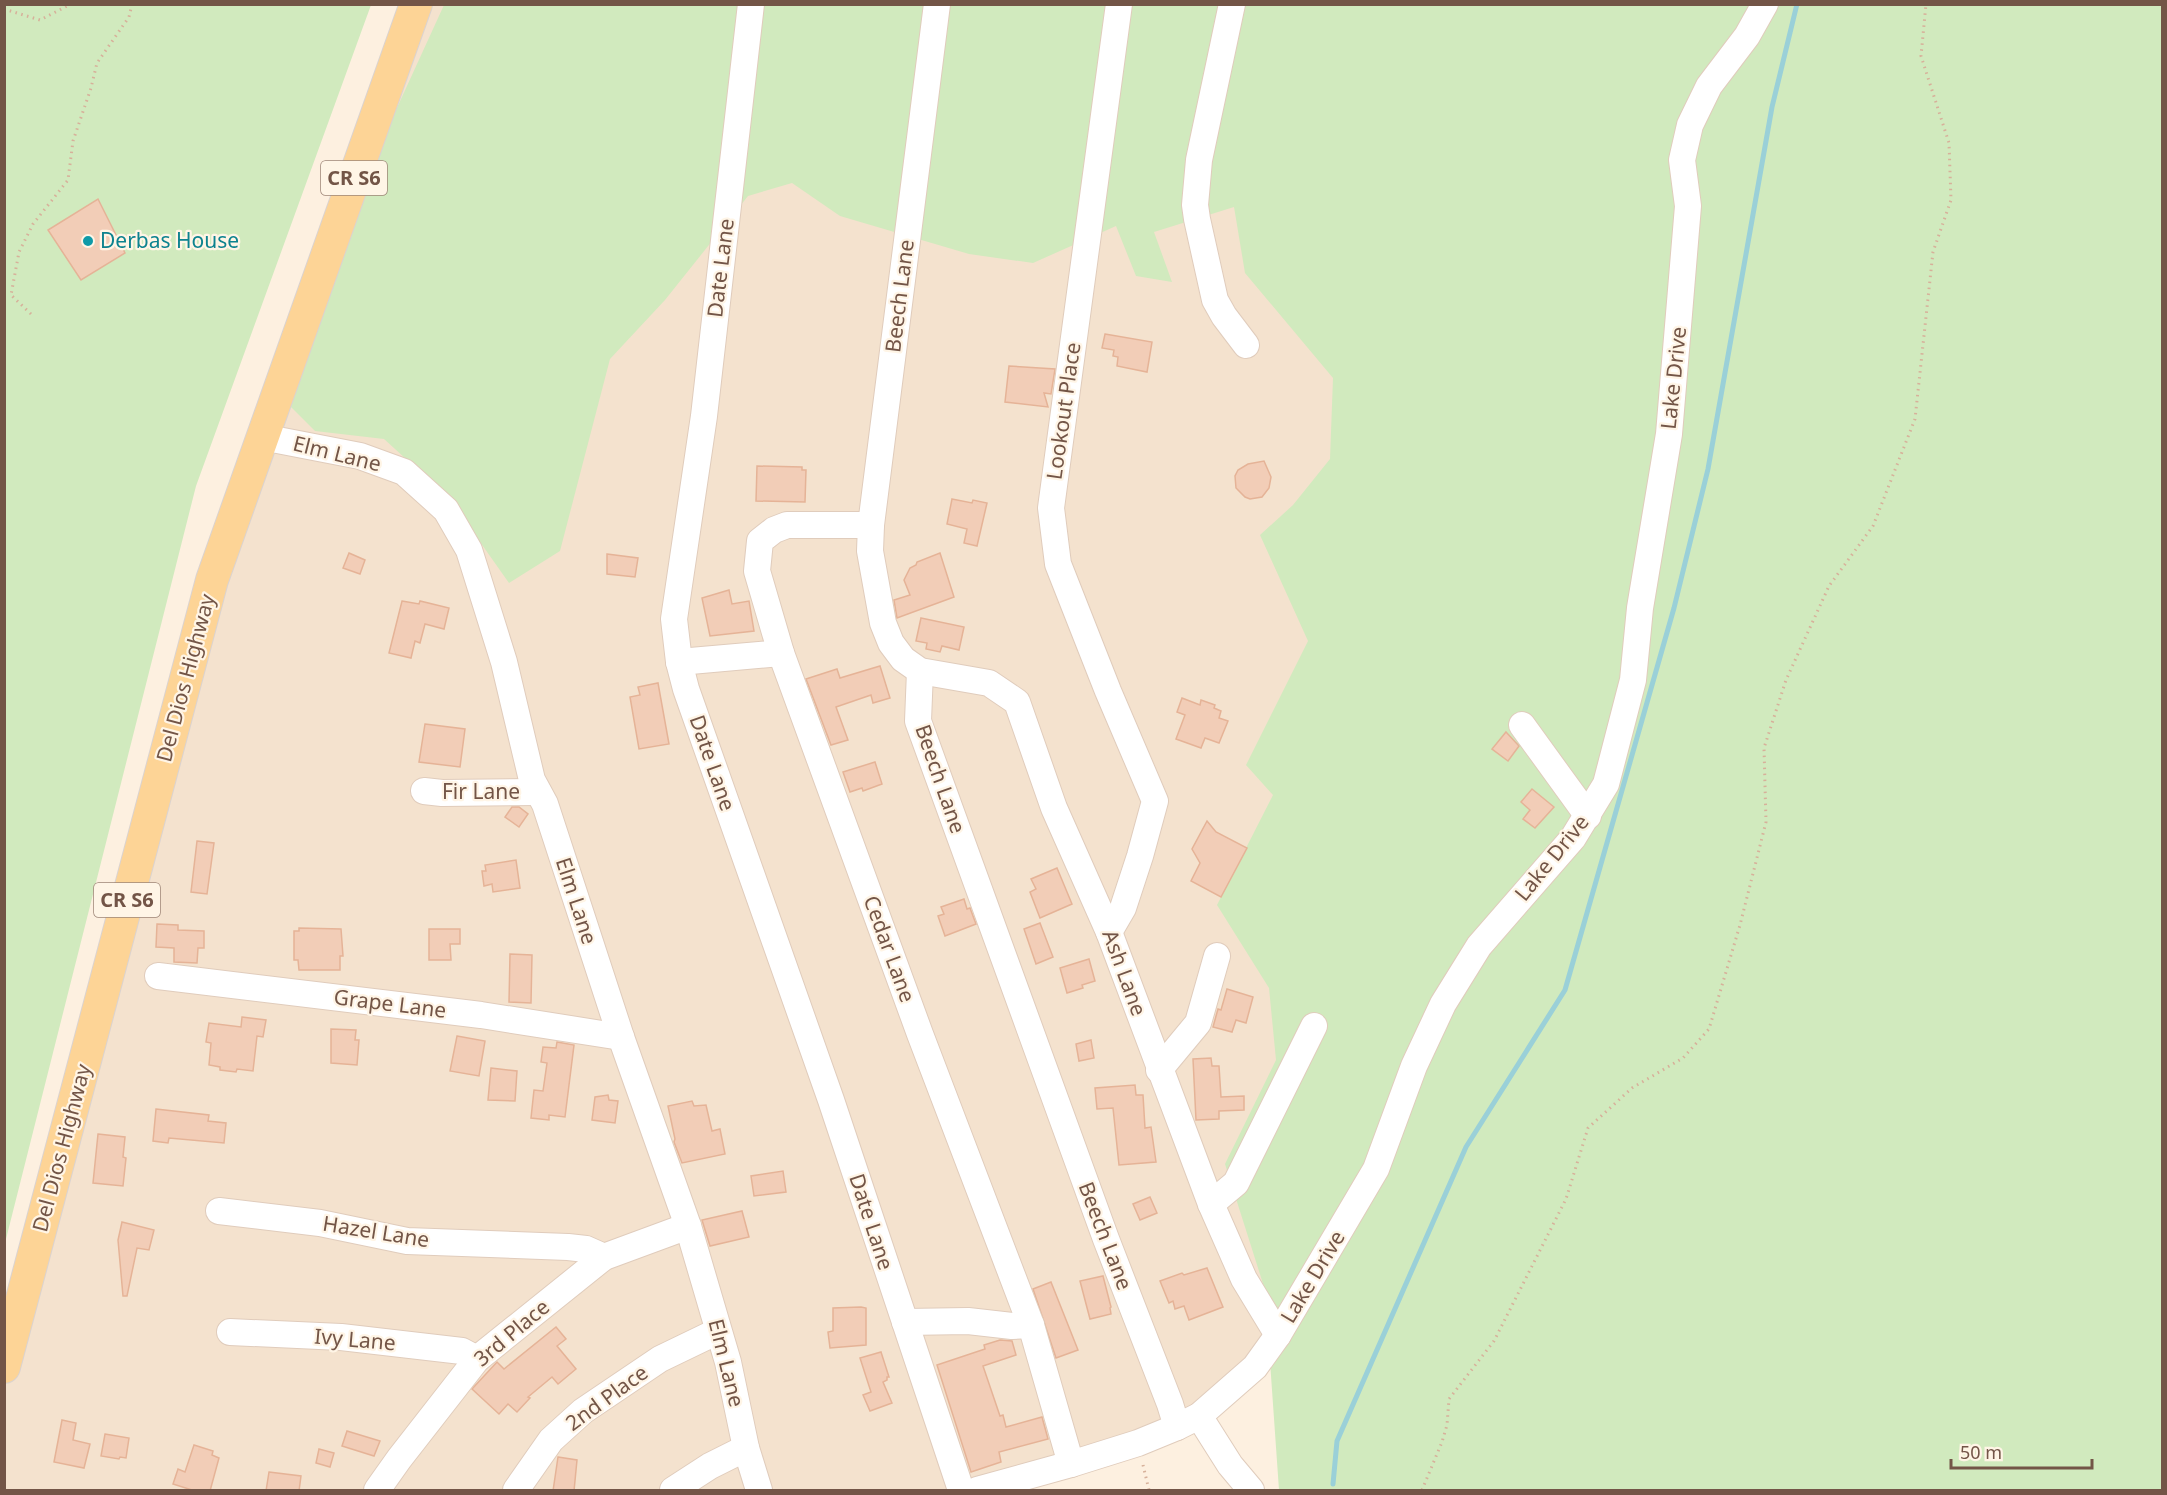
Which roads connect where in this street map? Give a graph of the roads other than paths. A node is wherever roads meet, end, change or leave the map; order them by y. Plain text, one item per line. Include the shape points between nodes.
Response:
1 (416, 4) edge
2 (751, 4) edge
3 (937, 4) edge
4 (1119, 4) edge
5 (1232, 4) edge
6 (1765, 4) edge
7 (1246, 345) dead end
8 (262, 437) junction
9 (871, 525) junction
10 (781, 653) junction
11 (679, 662) junction
12 (920, 671) junction
13 (1522, 726) dead end
14 (424, 791) dead end
15 (538, 792) junction
16 (1588, 816) junction
17 (1109, 932) junction
18 (1217, 956) dead end
19 (158, 976) dead end
20 (1314, 1026) dead end
21 (621, 1037) junction
22 (1160, 1070) junction
23 (1211, 1204) junction
24 (219, 1211) dead end
25 (688, 1226) junction
26 (604, 1257) junction
27 (905, 1323) junction
28 (1031, 1325) junction
29 (718, 1331) junction
30 (230, 1332) dead end
31 (1278, 1335) junction
32 (477, 1359) junction
33 (4, 1367) edge
34 (1199, 1416) junction
35 (1177, 1427) junction
36 (746, 1448) junction
37 (1071, 1464) junction
38 (377, 1491) edge
39 (516, 1491) edge
40 (673, 1491) edge
41 (759, 1491) edge
42 (961, 1491) edge
43 (977, 1491) edge
44 (1251, 1491) edge

1 - 8 main road, Del Dios Highway / CR S6
2 - 11 street, Date Lane via 704,416 674,619
3 - 9 street, Beech Lane
4 - 17 street, Lookout Place via 1051,508 1058,564 1155,801 1123,908
5 - 7 street via 1199,160 1195,205 1215,300
6 - 16 street, Lake Drive via 1747,36 1709,86 1690,125 1682,160 1689,207 1669,434 1640,608 1634,680 1606,784
8 - 15 street, Elm Lane via 360,456 404,472 446,510 470,550
8 - 33 main road, Del Dios Highway / CR S6 via 212,580
9 - 10 street, Cedar Lane via 787,525 760,541 757,571
9 - 12 street, Beech Lane via 870,551 884,623 891,643 903,659
10 - 11 street
10 - 28 street, Cedar Lane via 915,1023
11 - 27 street, Date Lane
12 - 17 street, Ash Lane via 989,683 1017,702 1054,808
12 - 35 street, Beech Lane via 918,721
13 - 16 street
14 - 15 street, Fir Lane
15 - 21 street, Elm Lane
16 - 31 street, Lake Drive via 1479,946 1443,1004 1414,1066 1377,1169
17 - 22 street, Ash Lane
18 - 22 street via 1198,1023
19 - 21 street, Grape Lane via 481,1015
20 - 23 street via 1236,1183
21 - 25 street, Elm Lane
22 - 23 street, Ash Lane
23 - 31 street, Ash Lane via 1244,1279
24 - 26 street, Hazel Lane via 320,1223 407,1241 568,1247
25 - 26 street, 3rd Place
25 - 29 street, Elm Lane
26 - 32 street, 3rd Place
27 - 28 street
27 - 42 street, Date Lane
28 - 37 street, Cedar Lane
29 - 36 street, Elm Lane
29 - 39 street, 2nd Place via 660,1359 583,1411 551,1440
30 - 32 street, Ivy Lane via 341,1337 462,1352
31 - 34 street, Lake Drive via 1255,1367
32 - 38 street, 3rd Place
34 - 35 street, Lake Drive
34 - 44 street
35 - 37 street, Lake Drive
36 - 40 street
36 - 41 street, Elm Lane
37 - 43 street, Lake Drive

